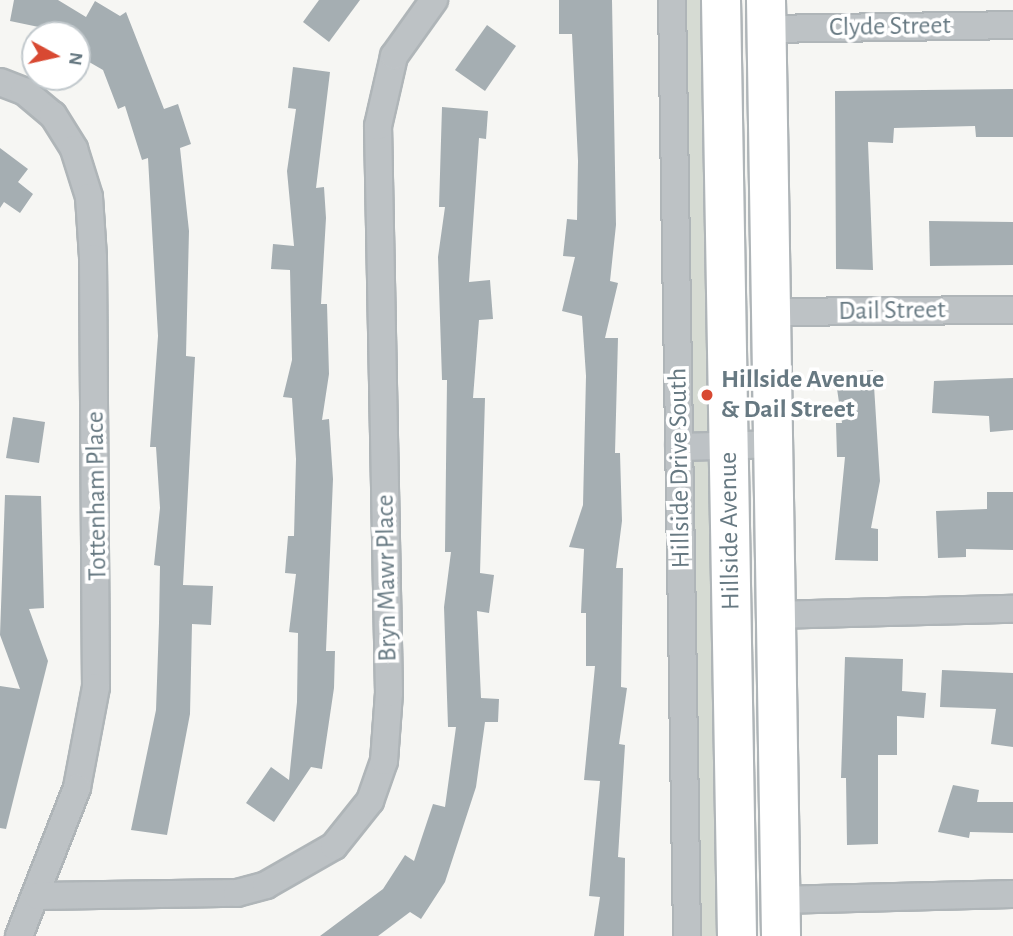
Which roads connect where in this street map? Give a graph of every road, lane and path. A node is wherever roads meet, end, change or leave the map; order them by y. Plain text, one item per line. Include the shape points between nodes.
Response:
1 (434, 0) edge
2 (672, 0) edge
3 (721, 0) edge
4 (766, 15) edge
5 (1013, 25) edge
6 (0, 82) edge
7 (1013, 310) edge
8 (771, 312) junction
9 (773, 444) junction
10 (729, 445) junction
11 (680, 447) junction
12 (1013, 609) edge
13 (776, 615) junction
14 (1013, 894) edge
15 (38, 896) junction
16 (781, 918) edge
17 (19, 936) edge
18 (687, 936) edge
19 (737, 936) edge

1 - 15 street, Bryn Mawr Place via 394,56 378,126 390,693 384,761 370,801 334,846 266,885 237,893
2 - 11 street, Hillside Drive South
3 - 10 main road, Hillside Avenue
4 - 5 street, Clyde Street
4 - 8 main road, Hillside Avenue
6 - 15 street, Tottenham Place via 24,90 52,115 75,149 89,197 93,258 96,687 77,788
7 - 8 street, Dail Street
8 - 9 main road, Hillside Avenue
9 - 10 street
9 - 13 main road, Hillside Avenue
10 - 11 street
10 - 19 main road, Hillside Avenue
11 - 18 street, Hillside Drive South
12 - 13 street
13 - 16 main road, Hillside Avenue
14 - 16 street
15 - 17 street, Tottenham Place

